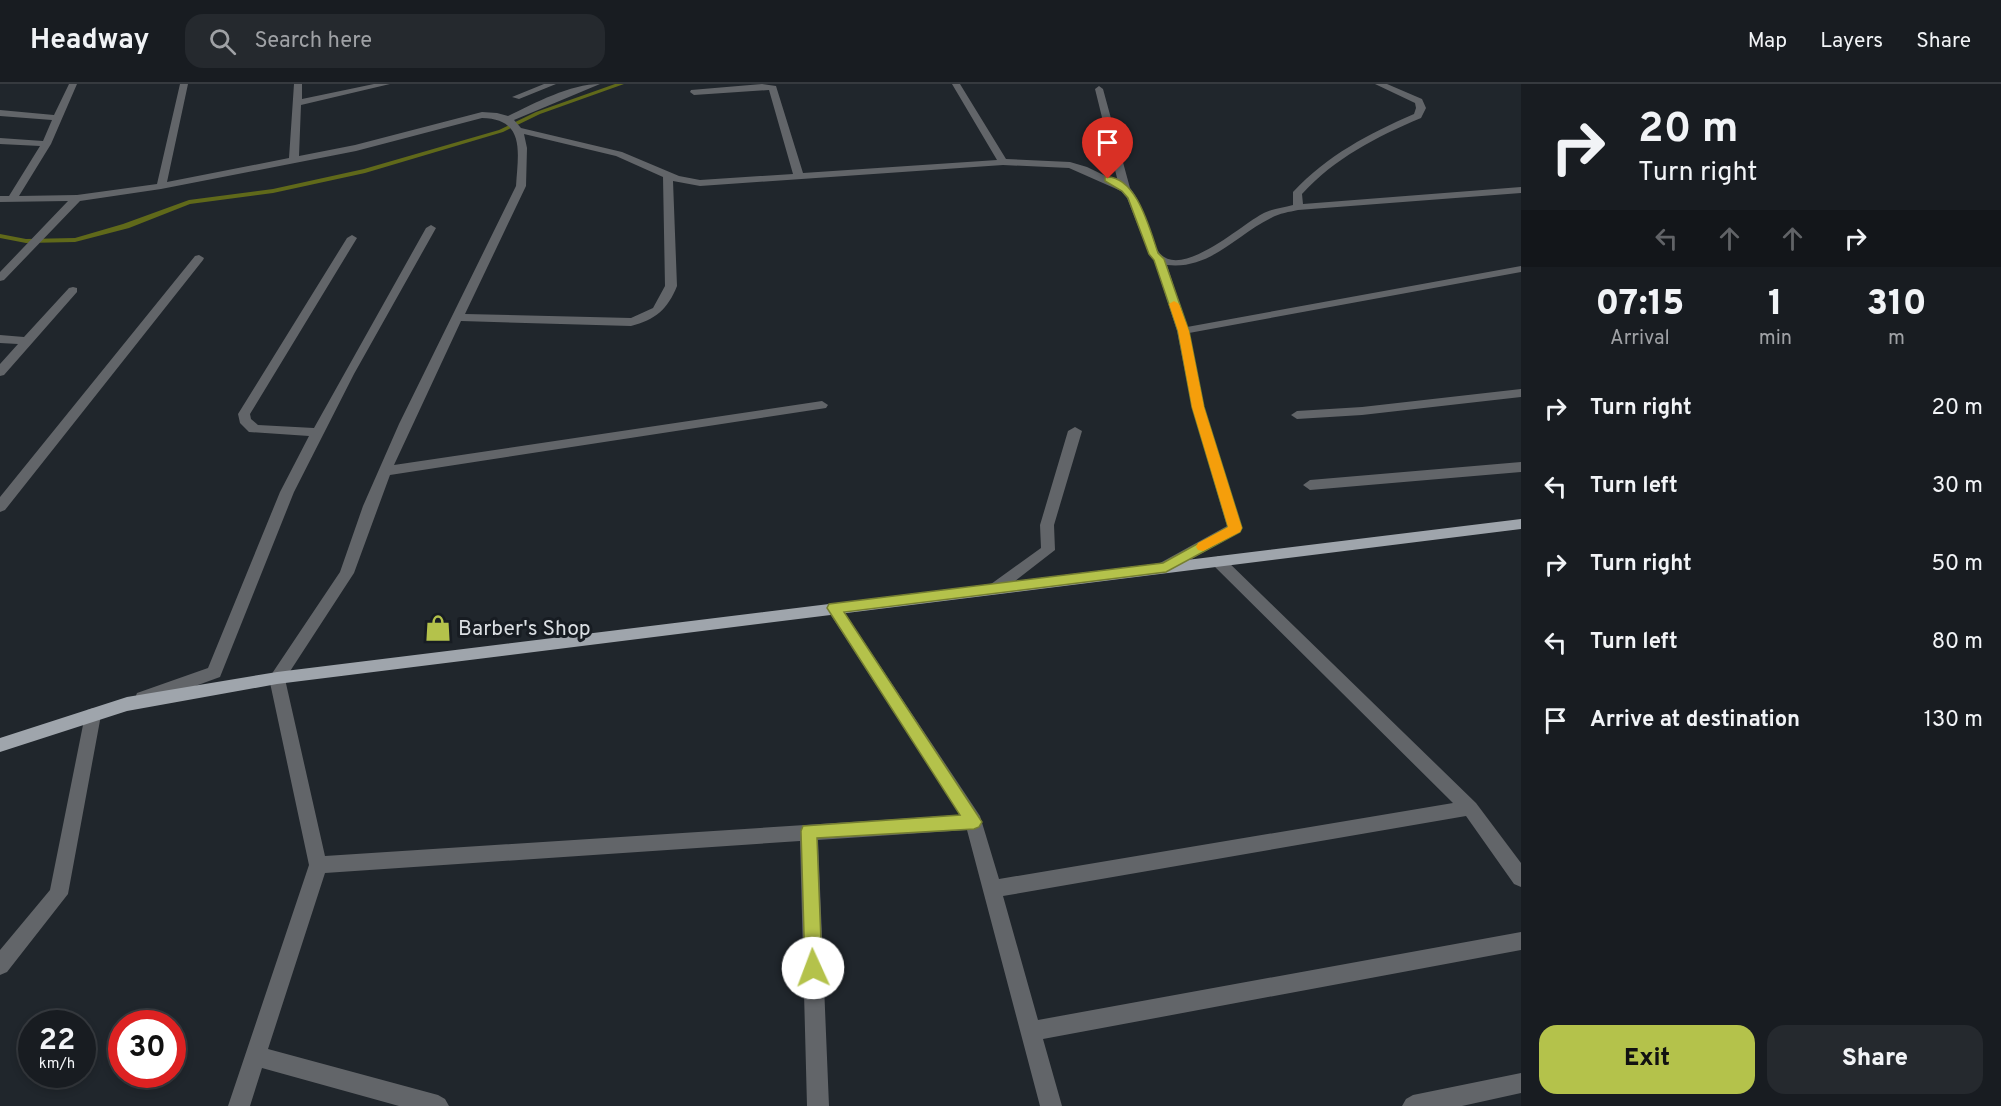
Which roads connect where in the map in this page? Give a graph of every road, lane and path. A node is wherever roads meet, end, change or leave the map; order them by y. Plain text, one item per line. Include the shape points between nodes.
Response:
1 (73, 84) edge
2 (184, 84) edge
3 (298, 84) edge
4 (386, 84) edge
5 (519, 84) edge
6 (552, 84) edge
7 (596, 84) edge
8 (956, 84) edge
9 (1379, 84) edge
10 (1099, 89) dead end
11 (694, 92) dead end
12 (516, 97) junction
13 (297, 103) junction
14 (0, 113) edge
15 (56, 118) junction
16 (511, 123) junction
17 (0, 141) edge
18 (46, 144) junction
19 (294, 160) junction
20 (1003, 162) junction
21 (668, 174) junction
22 (799, 177) junction
23 (161, 186) junction
24 (1125, 189) junction
25 (1521, 190) edge
26 (77, 198) junction
27 (0, 199) edge
28 (12, 199) junction
29 (1298, 207) junction
30 (431, 228) dead end
31 (352, 238) dead end
32 (199, 258) dead end
33 (1159, 259) junction
34 (1521, 269) edge
35 (0, 278) edge
36 (74, 291) dead end
37 (457, 317) junction
38 (1183, 331) junction
39 (0, 339) edge
40 (26, 341) junction
41 (0, 372) edge
42 (1521, 393) edge
43 (822, 405) dead end
44 (1297, 415) dead end
45 (1075, 431) dead end
46 (318, 432) junction
47 (1521, 467) edge
48 (385, 471) junction
49 (1310, 485) dead end
50 (0, 507) edge
51 (1521, 524) edge
52 (1218, 561) junction
53 (1166, 567) junction
54 (996, 588) junction
55 (834, 608) junction
56 (277, 678) junction
57 (127, 704) junction
58 (93, 715) junction
59 (0, 745) edge
60 (1470, 808) junction
61 (974, 822) junction
62 (809, 831) junction
63 (318, 865) junction
64 (1521, 878) edge
65 (991, 889) junction
66 (1521, 941) edge
67 (0, 965) edge
68 (1030, 1030) junction
69 (255, 1056) junction
70 (1521, 1083) edge
71 (239, 1106) edge
72 (438, 1106) edge
73 (818, 1106) edge
74 (1051, 1106) edge
75 (1413, 1106) edge

1 - 15 street
2 - 23 street
3 - 13 street
4 - 13 street
5 - 12 street
6 - 12 street
7 - 16 street via 536,106
8 - 20 street
9 - 29 street via 1419,101 1418,116 1362,140 1331,160 1297,194
10 - 24 street
11 - 22 street via 773,88
12 - 16 street
13 - 19 street
14 - 15 street
15 - 18 street
16 - 19 street via 482,115
16 - 21 street via 620,154
16 - 37 street via 522,144 521,186
17 - 18 street
18 - 28 street
19 - 23 street
20 - 22 street
20 - 24 street via 1070,165
21 - 22 street via 700,183
21 - 37 street via 671,286 660,309 644,320
23 - 26 street
24 - 33 street
25 - 29 street
26 - 28 street
26 - 35 street
27 - 28 street
29 - 33 street via 1267,215 1201,258 1179,264
30 - 46 street
31 - 46 street via 244,414 254,429
32 - 50 street
33 - 38 street
34 - 38 street
36 - 40 street
37 - 48 street
38 - 53 street via 1198,407 1235,528
39 - 40 street
40 - 41 street
42 - 44 street
43 - 48 street
45 - 54 street via 1047,525 1048,550
46 - 57 street via 287,492 214,672
47 - 49 street
48 - 56 street via 347,573
51 - 52 main road
52 - 53 main road
52 - 60 street
53 - 54 main road
54 - 55 main road
55 - 56 main road
55 - 61 street
56 - 57 main road
56 - 63 street
57 - 58 main road
58 - 59 main road
58 - 67 street via 59,894
60 - 64 street
60 - 65 street
61 - 62 street
61 - 65 street
62 - 63 street
62 - 73 street
63 - 69 street
65 - 68 street
66 - 68 street
68 - 74 street
69 - 71 street
69 - 72 street
70 - 75 street

